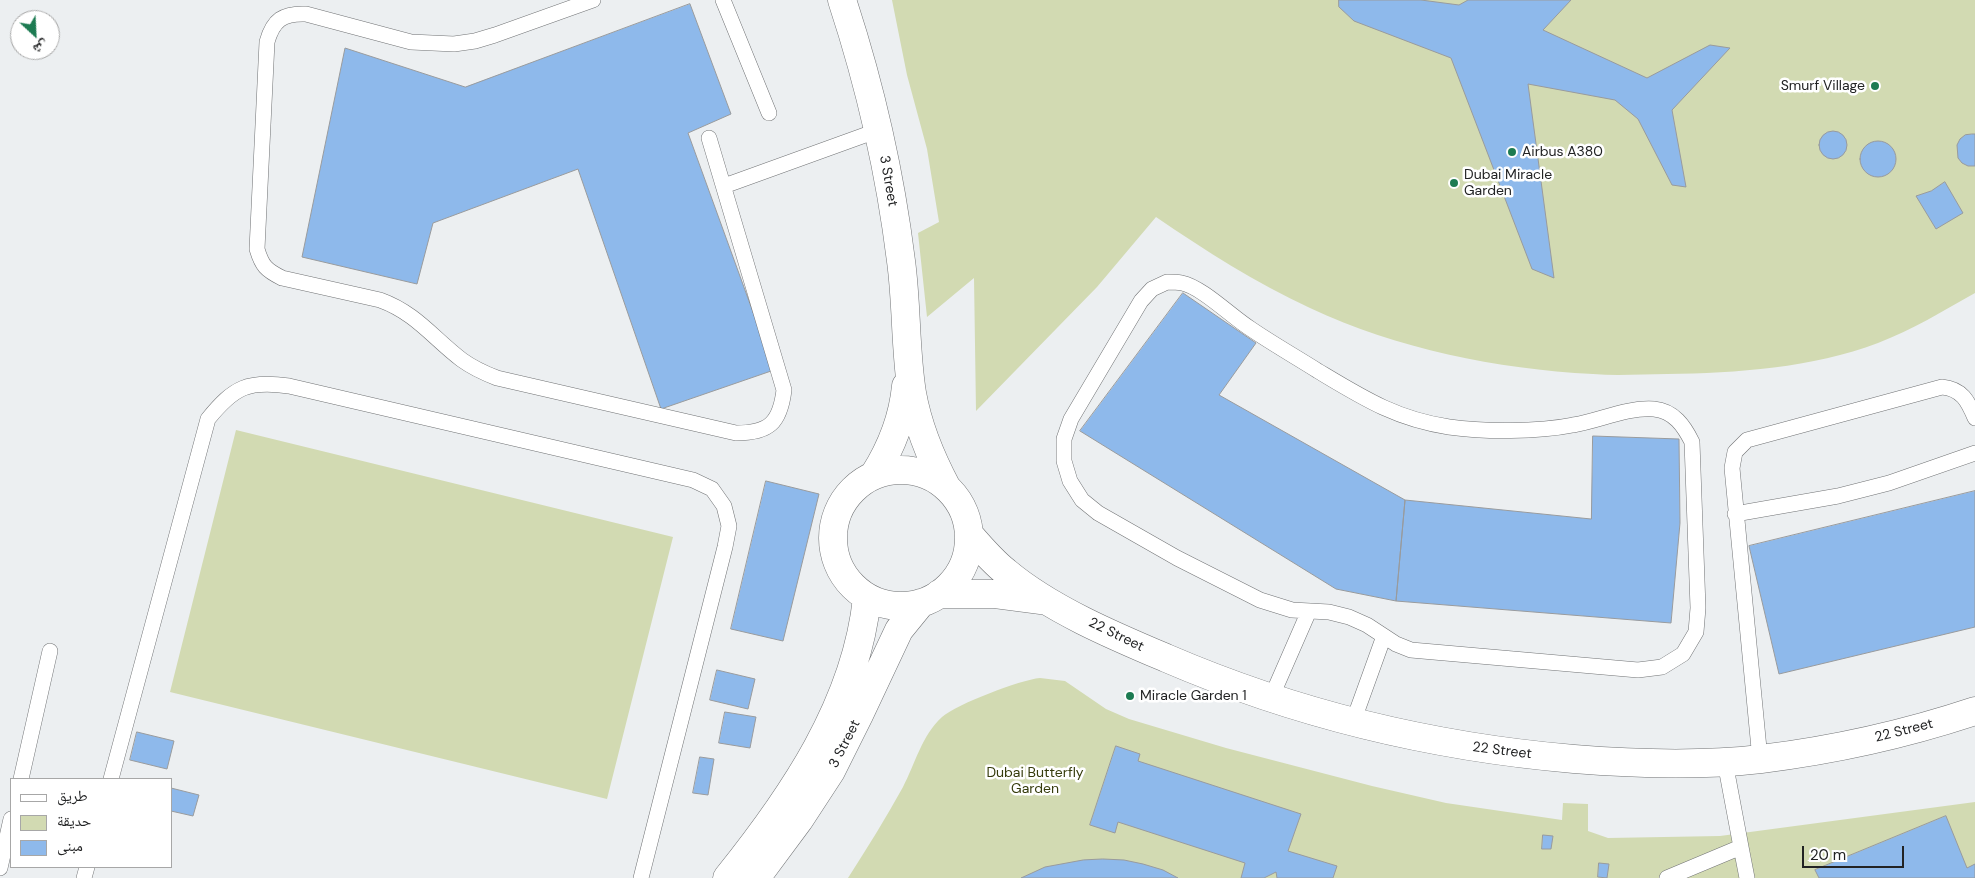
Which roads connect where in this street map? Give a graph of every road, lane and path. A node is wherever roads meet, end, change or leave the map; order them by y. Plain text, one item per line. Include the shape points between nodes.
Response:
1 (593, 0) edge
2 (723, 0) edge
3 (842, 0) edge
4 (769, 113) dead end
5 (879, 130) junction
6 (709, 138) dead end
7 (724, 186) junction
8 (908, 367) junction
9 (1975, 418) edge
10 (1975, 453) edge
11 (874, 475) junction
12 (947, 488) junction
13 (1735, 514) junction
14 (969, 534) junction
15 (868, 598) junction
16 (930, 599) junction
17 (1050, 602) junction
18 (1309, 611) junction
19 (1384, 636) junction
20 (50, 651) dead end
21 (1271, 698) junction
22 (1975, 710) edge
23 (1354, 722) junction
24 (1760, 759) junction
25 (1725, 762) junction
26 (20, 778) edge
27 (111, 778) edge
28 (10, 823) edge
29 (1741, 848) junction
30 (0, 868) edge
31 (641, 878) edge
32 (727, 878) edge
33 (756, 878) edge
34 (1666, 878) edge
35 (1747, 878) edge

1 - 7 lane via 496,36 454,44 411,42 306,14 292,14 280,19 271,29 267,42 257,249 261,262 282,278 395,305 408,312 461,360 497,378 736,433 754,433 771,424 782,409 784,390
2 - 4 lane
3 - 5 street, 3 Street
5 - 7 lane
5 - 8 street, 3 Street via 901,263
6 - 7 lane
8 - 11 street, 3 Street via 906,392 895,435
8 - 12 street, 3 Street via 918,419 932,459
9 - 13 lane via 1967,399 1960,392 1942,387 1747,440 1735,452 1733,460
10 - 13 lane via 1838,496
11 - 12 street via 913,471
11 - 15 street via 856,487 842,504 833,524 833,546 838,567 850,584
12 - 14 street via 966,517
13 - 24 lane
14 - 16 street via 966,557 956,578
14 - 17 street, 22 Street via 1006,572
15 - 16 street via 903,606
15 - 32 street, 3 Street via 851,670 817,748 785,802
16 - 17 street, 22 Street via 995,594
16 - 33 street, 3 Street via 899,630 831,771
17 - 21 street, 22 Street via 1137,646
18 - 19 lane via 1349,617
18 - 19 lane via 1268,603 1177,558 1098,513 1082,500 1070,481 1064,461 1064,439 1071,419 1141,301 1152,289 1167,282 1184,283 1249,328 1373,404 1423,422 1476,430 1558,428 1655,409 1672,415 1684,426 1692,442 1698,608 1696,632 1683,654 1662,667 1638,670 1411,650
18 - 21 lane
19 - 23 lane
20 - 26 lane
21 - 23 street, 22 Street
22 - 24 street, 22 Street via 1892,735
23 - 25 street, 22 Street via 1439,742 1525,754 1621,762
24 - 25 street, 22 Street
25 - 29 lane
27 - 31 lane via 208,419 223,401 242,388 266,382 289,386 693,480 712,489 724,506 729,526
28 - 30 lane
29 - 34 lane
29 - 35 lane

